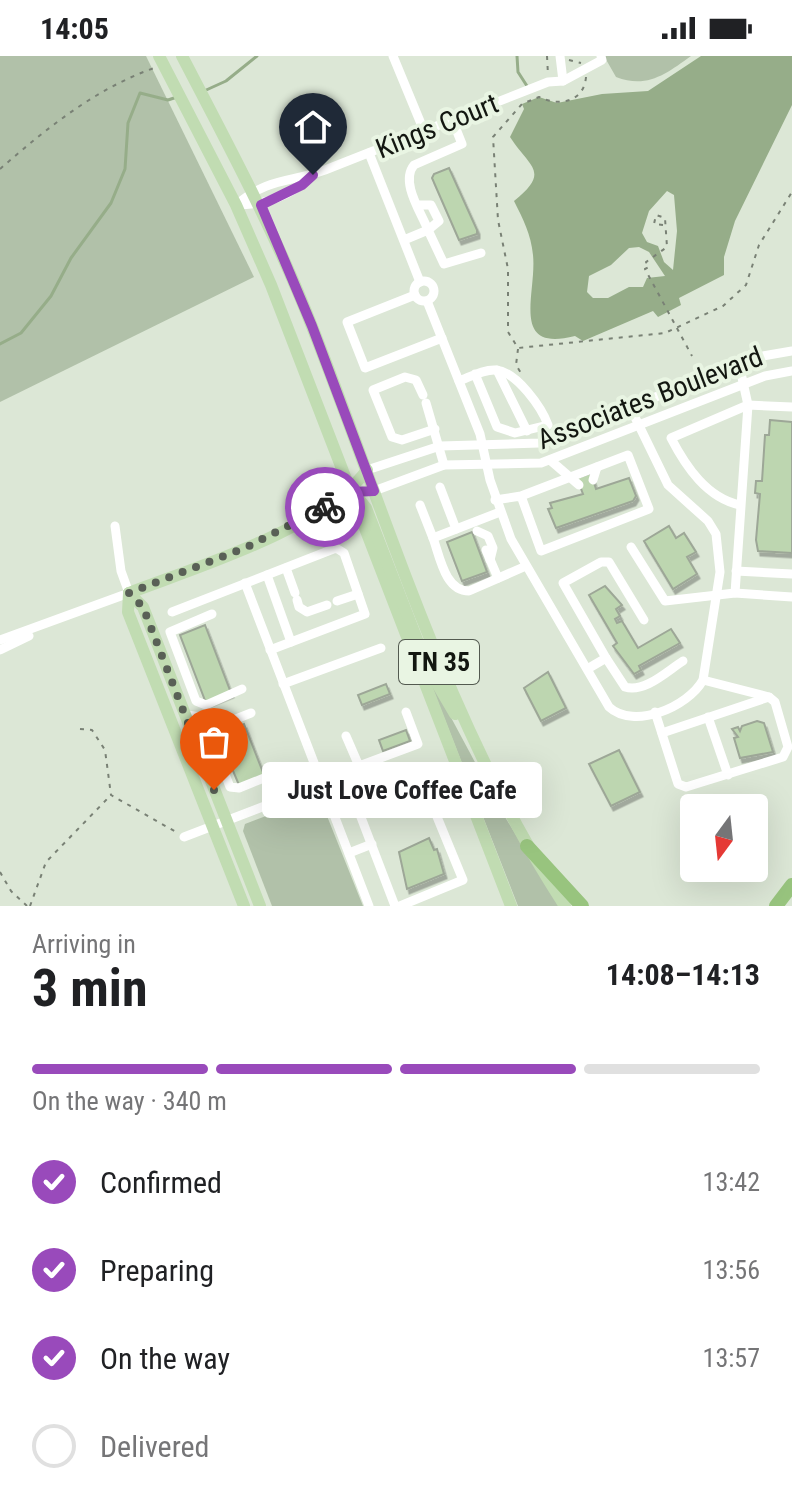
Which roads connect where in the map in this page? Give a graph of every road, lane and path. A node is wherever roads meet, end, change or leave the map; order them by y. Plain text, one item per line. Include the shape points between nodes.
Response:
1 (182, 56) edge
2 (393, 56) edge
3 (547, 56) edge
4 (601, 56) edge
5 (560, 58) edge
6 (156, 62) edge
7 (583, 68) junction
8 (563, 81) junction
9 (548, 82) junction
10 (452, 119) junction
11 (424, 131) junction
12 (369, 153) junction
13 (0, 169) edge
14 (313, 175) junction
15 (254, 190) junction
16 (792, 192) edge
17 (236, 205) junction
18 (261, 205) junction
19 (663, 225) dead end
20 (428, 230) junction
21 (404, 240) junction
22 (481, 253) dead end
23 (420, 282) junction
24 (415, 295) junction
25 (427, 301) junction
26 (677, 327) junction
27 (442, 338) junction
28 (518, 348) junction
29 (792, 351) edge
30 (692, 356) dead end
31 (739, 364) junction
32 (497, 370) junction
33 (792, 371) edge
34 (475, 374) junction
35 (525, 378) dead end
36 (459, 381) junction
37 (746, 383) junction
38 (748, 405) junction
39 (630, 407) junction
40 (792, 407) edge
41 (637, 426) junction
42 (435, 429) junction
43 (527, 431) junction
44 (483, 445) junction
45 (440, 446) junction
46 (550, 460) junction
47 (444, 465) junction
48 (487, 465) junction
49 (597, 467) junction
50 (367, 470) junction
51 (567, 478) junction
52 (593, 480) dead end
53 (579, 485) dead end
54 (440, 487) dead end
55 (374, 491) junction
56 (351, 492) junction
57 (521, 496) junction
58 (495, 500) junction
59 (420, 505) dead end
60 (740, 505) junction
61 (500, 512) junction
62 (115, 526) dead end
63 (475, 526) junction
64 (456, 529) junction
65 (433, 538) junction
66 (631, 547) dead end
67 (486, 551) junction
68 (526, 566) junction
69 (286, 568) junction
70 (736, 571) junction
71 (792, 574) edge
72 (267, 575) junction
73 (498, 578) junction
74 (245, 583) junction
75 (563, 583) junction
76 (129, 593) junction
77 (717, 593) junction
78 (735, 593) junction
79 (358, 594) junction
80 (544, 595) junction
81 (792, 597) edge
82 (172, 612) dead end
83 (212, 614) dead end
84 (644, 620) dead end
85 (53, 623) junction
86 (0, 640) edge
87 (291, 642) junction
88 (381, 648) dead end
89 (0, 650) edge
90 (270, 650) junction
91 (606, 658) junction
92 (683, 661) dead end
93 (589, 668) junction
94 (703, 680) junction
95 (283, 684) junction
96 (242, 689) dead end
97 (769, 697) junction
98 (406, 712) dead end
99 (655, 712) junction
100 (251, 713) dead end
101 (708, 717) junction
102 (465, 726) junction
103 (80, 729) dead end
104 (662, 733) junction
105 (346, 736) dead end
106 (274, 774) dead end
107 (728, 775) junction
108 (322, 784) junction
109 (111, 795) junction
110 (226, 820) junction
111 (212, 825) junction
112 (184, 837) joint
113 (372, 844) junction
114 (527, 846) junction
115 (349, 853) junction
116 (0, 872) edge
117 (792, 885) edge
118 (28, 906) edge
119 (244, 906) edge
120 (260, 906) edge
121 (369, 906) edge
122 (398, 906) edge
123 (511, 906) edge
124 (565, 906) edge
125 (582, 906) edge
126 (776, 906) edge

1 - 15 main road, TN 35
2 - 11 street
3 - 9 path
4 - 7 street
5 - 7 path via 576,59
5 - 8 street
6 - 13 path via 59,117
6 - 17 main road, TN 35 via 190,114
7 - 8 street
7 - 28 path via 587,80 574,98 557,103 539,97 522,104 493,137 498,220 508,269 508,332
8 - 9 street, Kings Court
9 - 10 street, Kings Court
10 - 11 street, Kings Court
10 - 20 street via 462,144 409,171 408,183
11 - 12 street, Kings Court
12 - 14 street, Kings Court
12 - 21 street
14 - 15 street, Kings Court
14 - 18 street, Kings Court
15 - 17 street, Kings Court
15 - 18 main road, TN 35
16 - 26 path via 759,245 742,292
17 - 18 street, Kings Court
17 - 56 main road, TN 35
18 - 50 main road, TN 35
19 - 26 path via 668,243 645,269
20 - 21 street
20 - 22 street via 444,264
21 - 23 street
23 - 24 street
23 - 25 street via 434,287
24 - 25 street
24 - 27 street via 347,322 365,368
25 - 27 street
26 - 28 path via 665,333
26 - 30 path
27 - 36 street
28 - 35 path via 516,365
29 - 31 street, Associates Boulevard
31 - 37 street
31 - 39 street, Associates Boulevard
32 - 34 street
32 - 43 street
32 - 43 street via 539,402 548,425
33 - 37 street, Associates Boulevard
34 - 36 street
34 - 43 street via 497,427
36 - 44 street
37 - 38 street
37 - 41 street, Associates Boulevard
38 - 40 street
38 - 60 street
38 - 60 street via 671,438 686,468 726,502
39 - 41 street
39 - 44 street, Associates Boulevard via 539,443
41 - 46 street, Associates Boulevard
41 - 77 street via 668,485 716,534
42 - 42 street via 416,380 405,377 373,390 392,437 402,440
42 - 45 street
44 - 45 street, Associates Boulevard
44 - 48 street
45 - 47 street
45 - 50 street, Associates Boulevard
46 - 48 street, Associates Boulevard
46 - 51 street
47 - 48 street, Associates Boulevard
47 - 55 street, Associates Boulevard
48 - 58 street
49 - 51 street
49 - 52 street
49 - 57 street via 628,455 649,509 541,551
50 - 55 main road, TN 35
50 - 56 main road
51 - 53 street
51 - 57 street
54 - 64 street
55 - 56 main road
55 - 102 main road, TN 35
56 - 76 main road via 247,547
56 - 102 main road via 366,508 440,693
56 - 123 main road, TN 35
57 - 58 street
58 - 61 street
59 - 65 street
60 - 70 street
61 - 63 street
61 - 68 street
62 - 76 street
63 - 64 street
63 - 67 street
63 - 67 street via 488,536 493,548
64 - 65 street
65 - 73 street via 451,584 459,591
66 - 77 street via 665,601
67 - 73 street
68 - 73 street
68 - 80 street
69 - 72 street
69 - 79 street via 299,607 307,612
69 - 79 street via 336,548 344,553
70 - 71 street
70 - 78 street
72 - 74 street
72 - 87 street
74 - 82 street
74 - 90 street
75 - 80 street
75 - 84 street via 609,562
75 - 91 street
76 - 85 street
76 - 110 main road via 143,607
76 - 111 main road via 128,612
77 - 78 street
77 - 94 street
78 - 81 street
79 - 87 street via 365,614
80 - 93 street
83 - 96 street via 170,632 196,701 206,705
85 - 86 street
85 - 89 street
87 - 90 street
88 - 95 street
90 - 95 street
91 - 92 street via 625,687 633,689
91 - 93 street
93 - 99 street via 614,711 638,718
94 - 97 street
94 - 99 street via 690,696
95 - 108 street
97 - 101 street
97 - 107 street via 786,735 783,757
98 - 105 street via 418,744 359,766
99 - 104 street
100 - 106 street via 208,730 233,789
101 - 104 street
101 - 107 street
102 - 114 main road, TN 35
103 - 109 path via 92,730 105,750
104 - 107 street via 678,784 686,787
108 - 110 street
108 - 115 street
109 - 112 path
109 - 118 path via 46,862
110 - 111 street
110 - 120 main road
111 - 112 street
111 - 119 main road
113 - 115 street
113 - 122 street
113 - 122 street via 354,799 419,773 463,880
114 - 124 main road, TN 35
114 - 125 highway
115 - 121 street
116 - 118 path
117 - 126 highway

